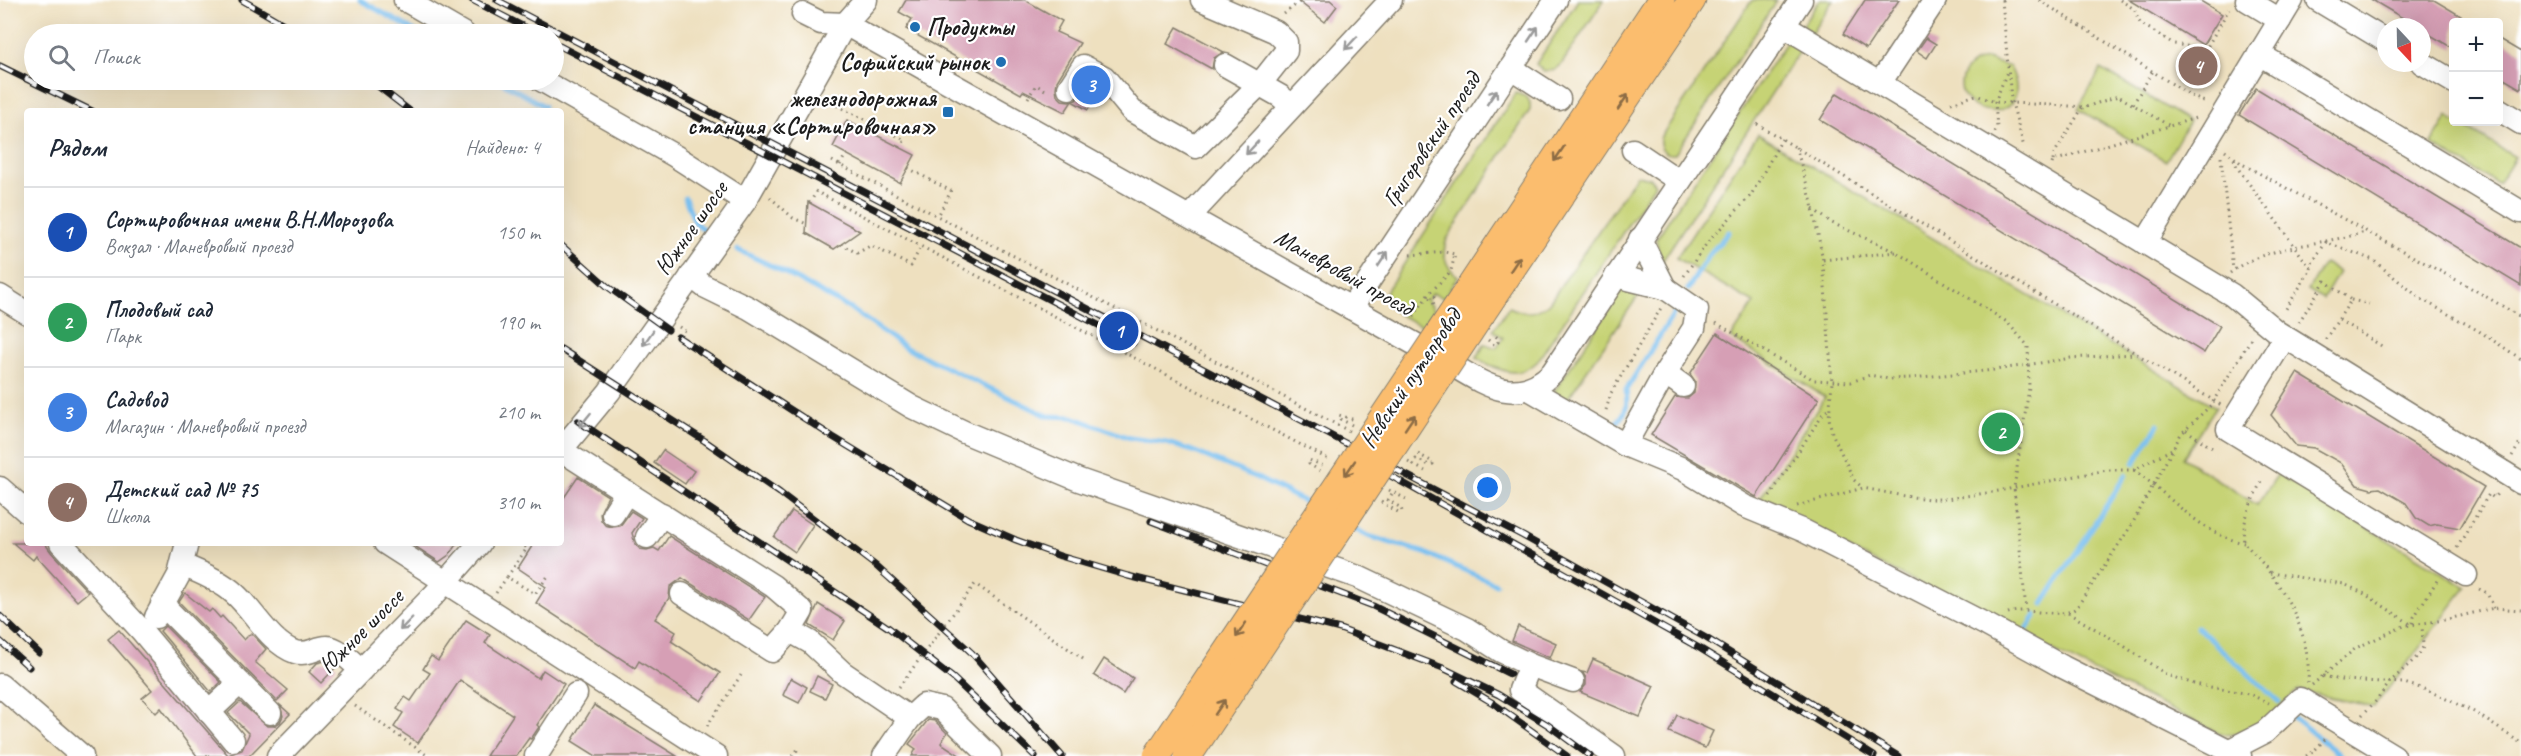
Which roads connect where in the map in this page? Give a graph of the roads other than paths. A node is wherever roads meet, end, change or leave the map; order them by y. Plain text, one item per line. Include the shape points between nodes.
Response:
1 (405, 0) edge
2 (846, 0) edge
3 (866, 0) edge
4 (1202, 0) edge
5 (1391, 0) edge
6 (1556, 0) edge
7 (1661, 0) edge
8 (1692, 0) edge
9 (1800, 0) edge
10 (1935, 0) edge
11 (2247, 0) edge
12 (2292, 0) edge
13 (2318, 0) edge
14 (803, 14) dead end
15 (2280, 20) junction
16 (447, 24) edge
17 (845, 24) junction
18 (1784, 26) junction
19 (2377, 36) edge
20 (2259, 54) junction
21 (1225, 64) dead end
22 (1511, 68) junction
23 (2431, 68) edge
24 (2449, 79) edge
25 (1880, 83) junction
26 (1260, 84) junction
27 (1069, 88) dead end
28 (559, 90) edge
29 (1559, 99) dead end
30 (1292, 106) junction
31 (2503, 112) edge
32 (2521, 123) edge
33 (1633, 150) dead end
34 (1679, 181) junction
35 (755, 196) junction
36 (2521, 212) edge
37 (1190, 216) junction
38 (1640, 240) junction
39 (2145, 243) junction
40 (691, 276) junction
41 (1616, 276) junction
42 (1665, 288) junction
43 (0, 296) edge
44 (1472, 306) junction
45 (1351, 308) junction
46 (24, 311) edge
47 (2277, 331) junction
48 (1454, 336) dead end
49 (1440, 358) junction
50 (1529, 389) junction
51 (1625, 445) junction
52 (566, 453) edge
53 (2515, 479) edge
54 (0, 488) edge
55 (627, 492) junction
56 (24, 509) edge
57 (613, 514) dead end
58 (662, 514) junction
59 (647, 537) dead end
60 (64, 546) edge
61 (187, 546) edge
62 (390, 546) edge
63 (477, 546) edge
64 (182, 565) junction
65 (2456, 569) road end
66 (446, 582) junction
67 (682, 594) dead end
68 (162, 604) junction
69 (141, 630) junction
70 (790, 631) junction
71 (1530, 665) junction
72 (362, 669) junction
73 (1573, 681) dead end
74 (240, 683) junction
75 (0, 685) edge
76 (576, 694) dead end
77 (209, 712) junction
78 (270, 713) dead end
79 (910, 718) junction
80 (233, 740) dead end
81 (704, 748) edge
82 (2234, 753) edge
83 (82, 756) edge
84 (278, 756) edge
85 (536, 756) edge
86 (884, 756) edge
87 (990, 756) edge
88 (1157, 756) edge
89 (1188, 756) edge
90 (1614, 756) edge
91 (2394, 756) edge

1 - 16 street
2 - 17 street, Южное шоссе
3 - 17 street, Южное шоссе
4 - 26 street via 1276,32 1286,42 1286,51
5 -> 30 street
22 -> 6 street, Григоровский проезд
7 -> 44 main road, Невский путепровод
44 -> 8 main road, Невский путепровод
9 - 18 street
10 - 25 street
11 - 15 street
12 - 15 street
13 - 19 street
14 - 17 street via 821,23
15 - 20 street
17 - 35 street, Южное шоссе
17 - 37 street, Маневровый проезд
18 - 25 street
18 - 34 street
20 - 36 street
20 - 39 street
21 - 26 street
22 - 29 street
45 -> 22 street, Григоровский проезд
23 - 24 street
25 - 39 street
26 - 27 street via 1196,147 1132,111 1104,77 1083,66
26 - 30 street
28 - 35 street
30 -> 37 street
31 - 32 street
33 - 34 street
34 - 38 street
35 - 40 street, Южное шоссе
37 - 45 street, Маневровый проезд
38 - 41 street
38 - 42 street
39 - 47 street via 2237,299
40 -> 52 street, Южное шоссе
40 - 71 street via 912,407 964,432 1079,480 1358,577 1467,629
41 - 42 street
41 - 50 street via 1552,373
42 - 51 street via 1697,310 1694,328 1674,380
43 - 46 street
44 -> 88 main road, Невский путепровод, bridge
89 -> 44 main road, Невский путепровод, bridge
45 - 49 street, Маневровый проезд
47 - 53 street
47 - 65 street via 2228,429
48 - 49 street
49 - 50 street, Маневровый проезд via 1496,389
50 - 51 street
51 - 82 street via 1683,469 1766,517 1802,530
52 - 55 street
54 - 56 street
55 - 57 street
55 - 58 street
58 - 59 street
58 - 70 street via 773,586 802,611
60 - 69 street
61 - 64 street
62 - 66 street
63 - 66 street, Южное шоссе
64 - 68 street
64 - 72 street via 233,592 276,639 295,652 331,647
66 -> 72 street, Южное шоссе
66 - 81 street
67 - 70 street via 772,651
68 - 69 street via 156,617
68 - 74 street
69 - 77 street
70 - 79 street
71 - 73 street
71 - 90 street via 1520,690
72 - 84 street, Южное шоссе
74 - 77 street
74 - 78 street
75 - 83 street
76 - 85 street
77 - 80 street
79 - 86 street
79 - 87 street via 924,705 942,709
82 - 91 street via 2265,732 2300,699

